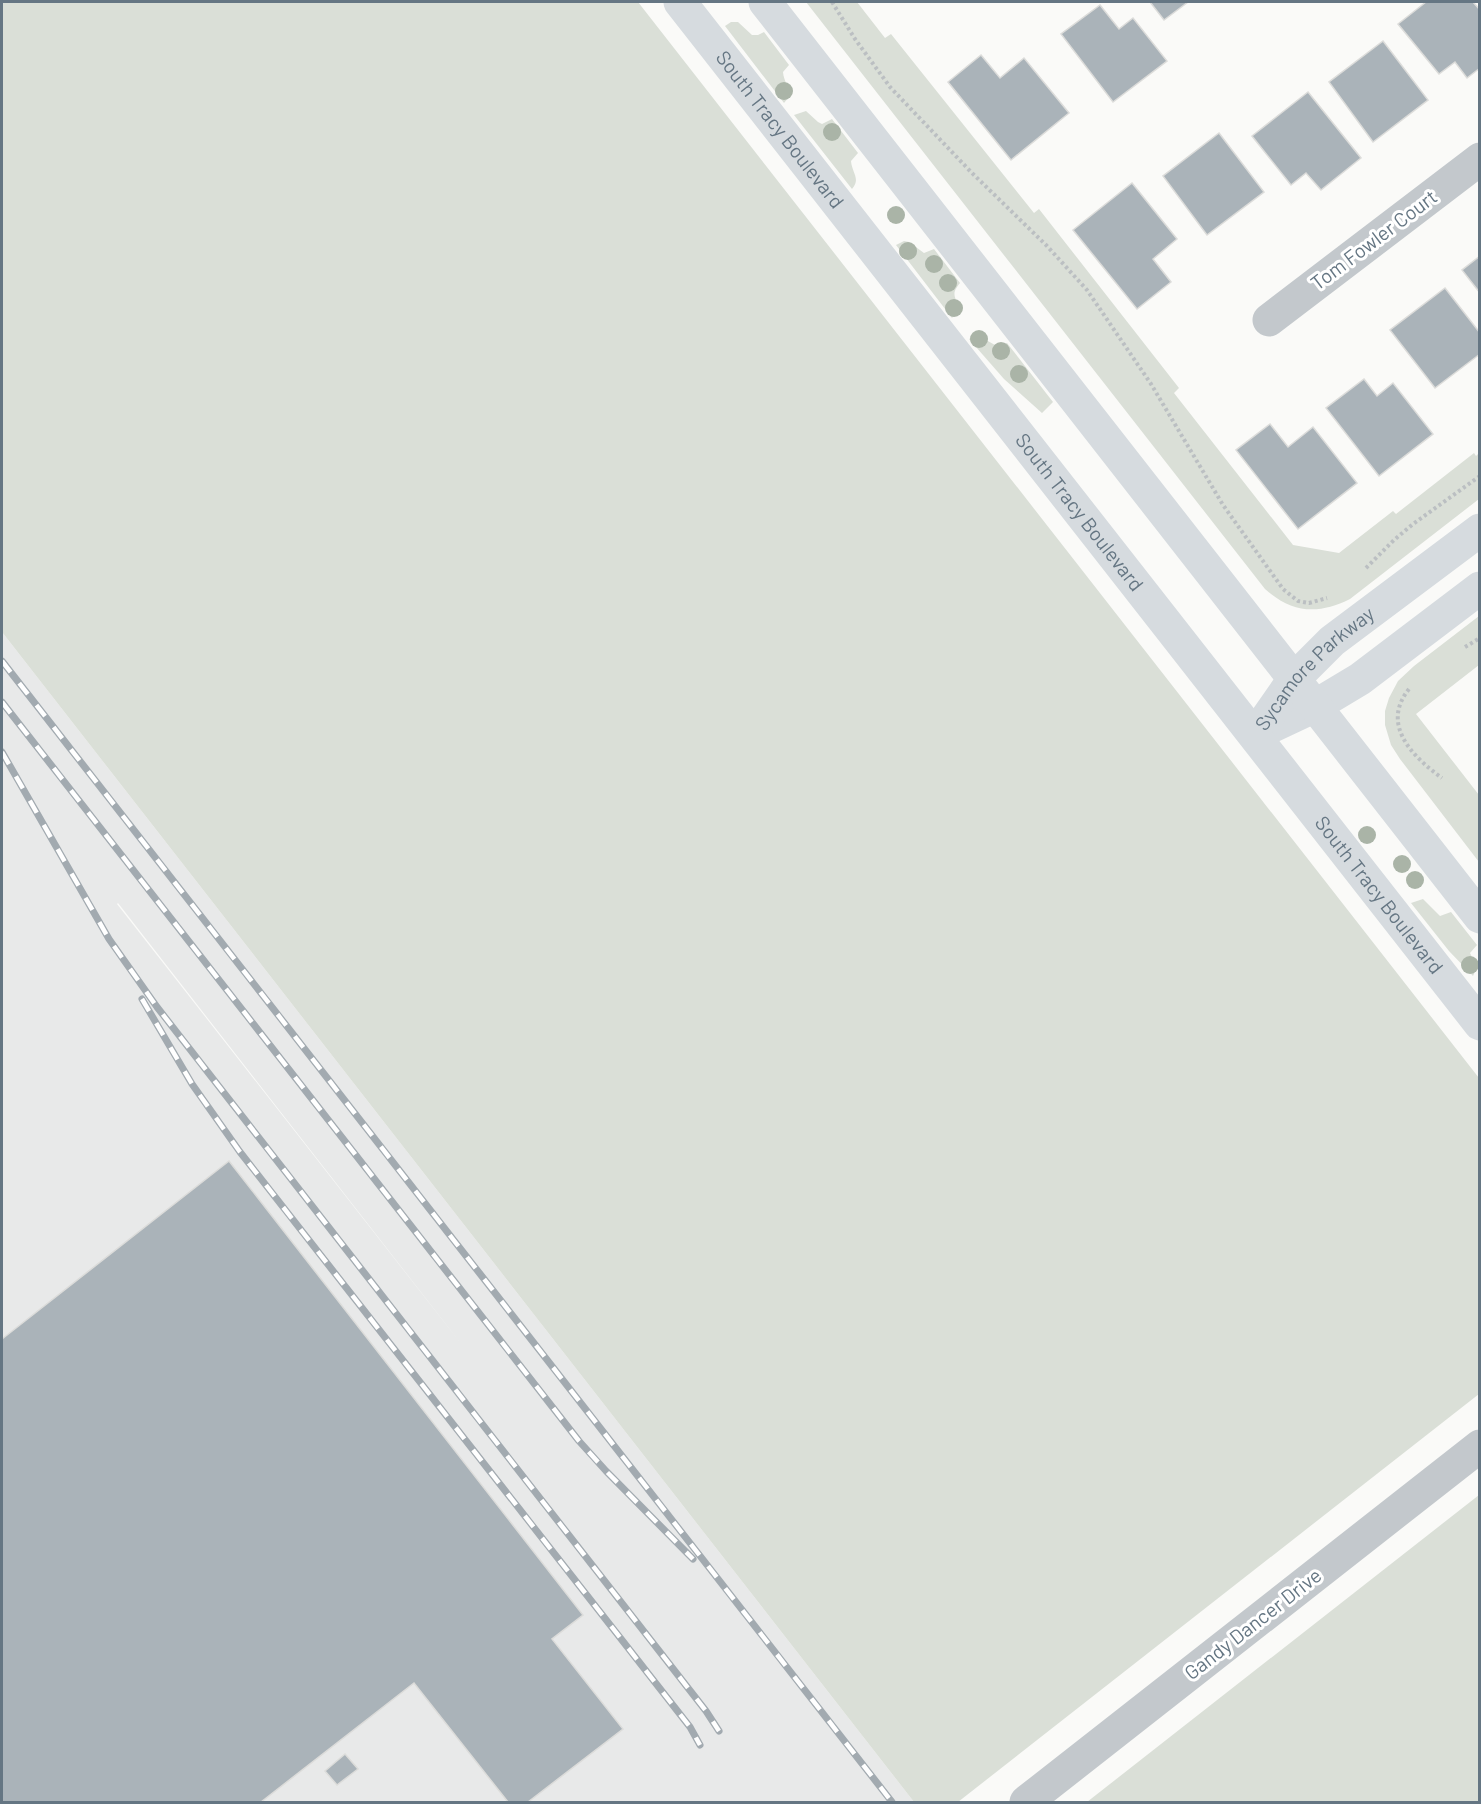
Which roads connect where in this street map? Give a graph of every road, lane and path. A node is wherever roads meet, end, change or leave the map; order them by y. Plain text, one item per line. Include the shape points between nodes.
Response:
1 (680, 2) edge
2 (765, 2) edge
3 (832, 2) edge
4 (1479, 159) edge
5 (1269, 320) dead end
6 (1479, 476) edge
7 (1479, 530) edge
8 (1363, 571) dead end
9 (1479, 588) edge
10 (1329, 597) dead end
11 (1479, 638) edge
12 (1456, 653) dead end
13 (1294, 679) junction
14 (1410, 686) dead end
15 (1315, 706) junction
16 (1254, 735) junction
17 (1442, 778) dead end
18 (1479, 916) edge
19 (1479, 1023) edge
20 (1479, 1446) edge
21 (1026, 1803) edge

1 - 16 main road, South Tracy Boulevard
2 - 13 main road
3 - 10 path via 890,87 1087,290 1151,384 1223,505 1283,589 1298,601 1310,603
4 - 5 street, Tom Fowler Court
6 - 8 path via 1413,524
7 - 13 main road, Sycamore Parkway via 1332,642
9 - 15 main road, Sycamore Parkway via 1360,679
11 - 12 path
13 - 15 main road
13 - 16 main road, Sycamore Parkway
14 - 17 path via 1401,698 1398,728 1415,755
15 - 16 main road, Sycamore Parkway
15 - 18 main road
16 - 19 main road, South Tracy Boulevard
20 - 21 street, Gandy Dancer Drive

